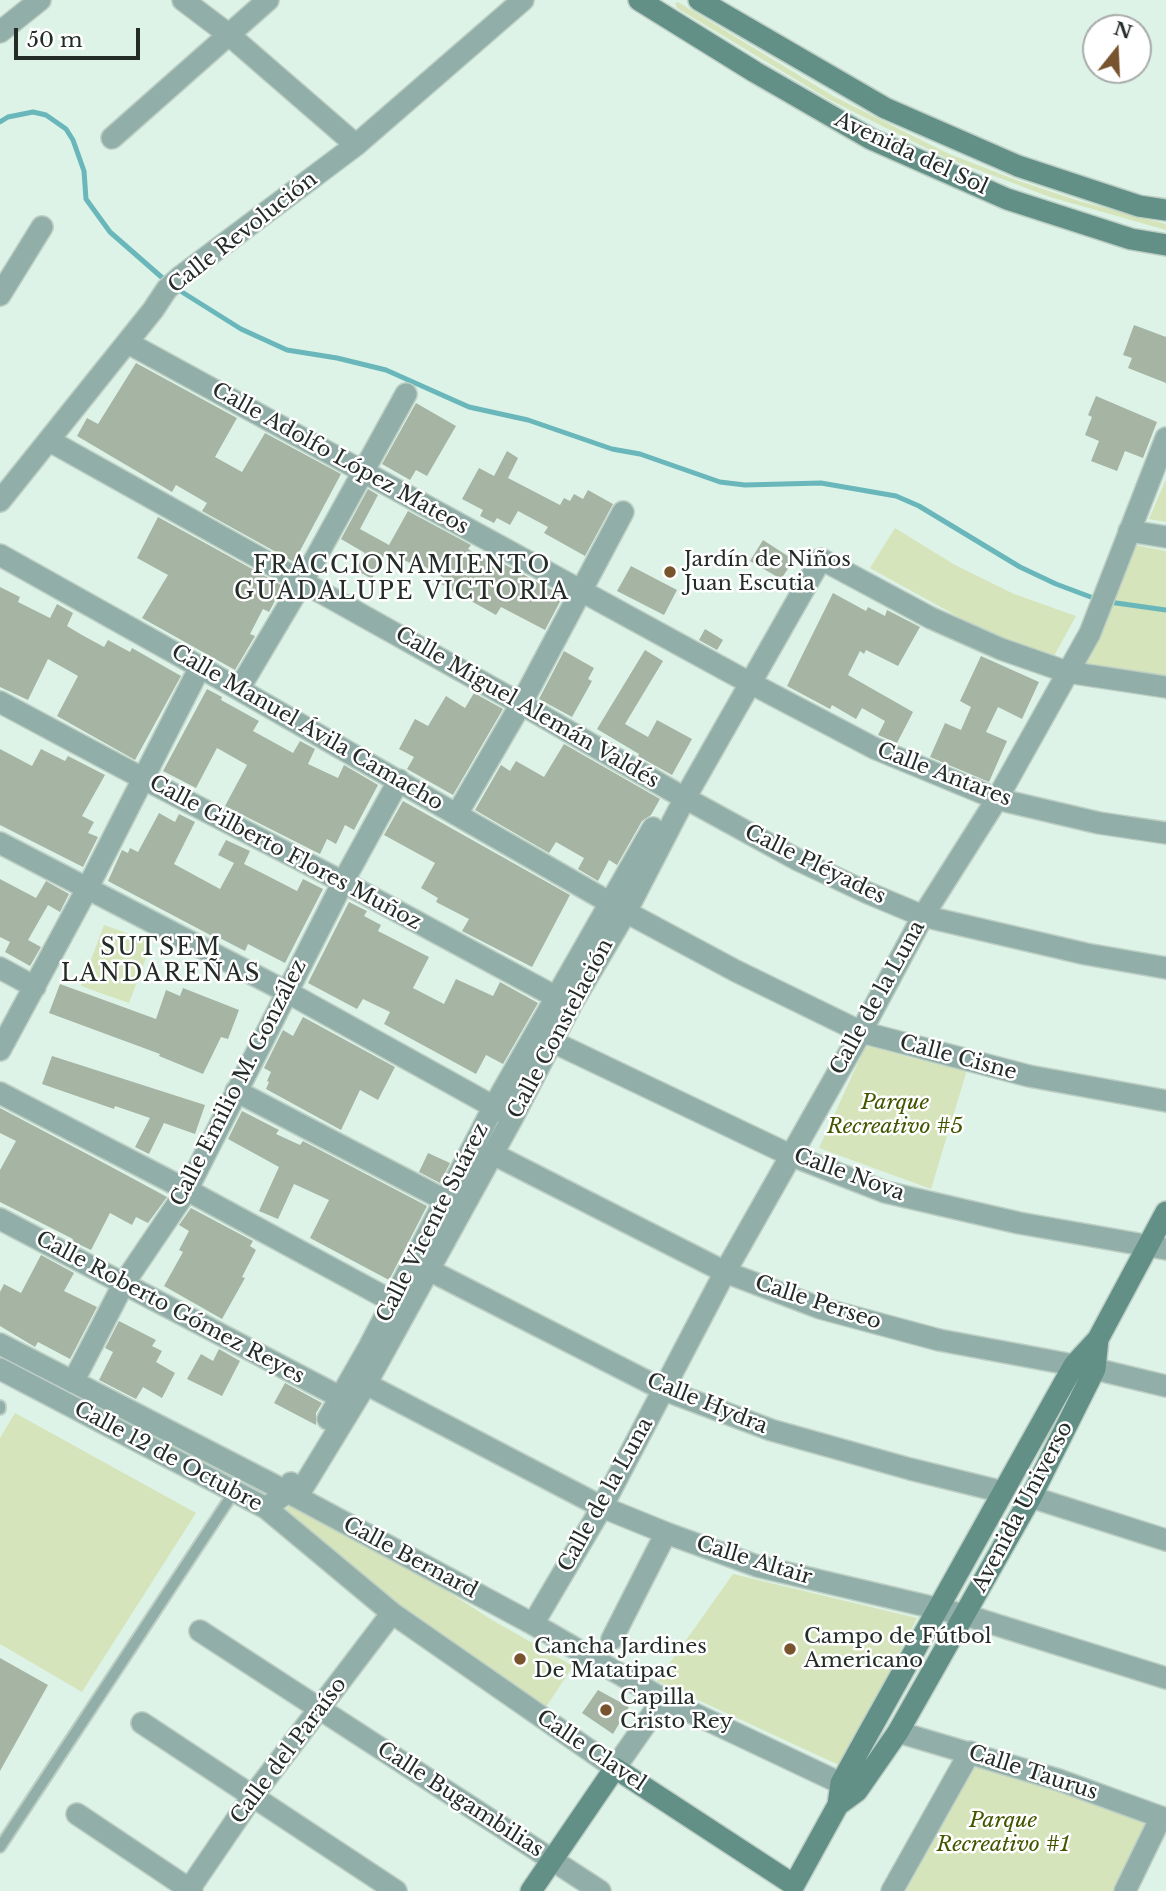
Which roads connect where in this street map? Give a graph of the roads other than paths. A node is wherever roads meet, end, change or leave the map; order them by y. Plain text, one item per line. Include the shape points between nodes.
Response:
1 (40, 0) edge
2 (183, 0) edge
3 (268, 0) edge
4 (523, 0) edge
5 (639, 0) edge
6 (699, 0) edge
7 (0, 32) edge
8 (228, 34) junction
9 (112, 138) dead end
10 (356, 145) junction
11 (1166, 210) edge
12 (41, 227) dead end
13 (1166, 245) edge
14 (3, 287) edge
15 (128, 343) junction
16 (406, 394) dead end
17 (1166, 438) edge
18 (50, 441) junction
19 (361, 472) junction
20 (0, 501) edge
21 (623, 512) dead end
22 (1129, 531) junction
23 (1166, 537) edge
24 (0, 555) edge
25 (303, 581) junction
26 (582, 589) junction
27 (200, 667) junction
28 (1067, 672) junction
29 (743, 679) junction
30 (1166, 687) edge
31 (239, 689) junction
32 (0, 702) edge
33 (521, 704) junction
34 (144, 779) junction
35 (399, 780) junction
36 (680, 795) junction
37 (997, 799) junction
38 (457, 814) junction
39 (1166, 833) edge
40 (0, 843) edge
41 (343, 882) junction
42 (87, 890) junction
43 (619, 907) junction
44 (923, 916) junction
45 (0, 968) edge
46 (1166, 968) edge
47 (35, 987) junction
48 (287, 992) junction
49 (564, 1001) junction
50 (861, 1032) junction
51 (551, 1041) junction
52 (0, 1050) edge
53 (236, 1091) junction
54 (0, 1093) edge
55 (1166, 1101) edge
56 (494, 1106) junction
57 (513, 1117) junction
58 (493, 1154) junction
59 (790, 1155) junction
60 (187, 1190) junction
61 (454, 1205) junction
62 (1166, 1212) edge
63 (0, 1219) edge
64 (1158, 1247) edge
65 (429, 1270) junction
66 (726, 1272) junction
67 (124, 1283) junction
68 (399, 1305) junction
69 (1098, 1339) junction
70 (0, 1344) edge
71 (374, 1352) junction
72 (1074, 1365) junction
73 (0, 1369) edge
74 (1096, 1369) junction
75 (73, 1382) junction
76 (366, 1384) junction
77 (1166, 1386) edge
78 (664, 1390) junction
79 (338, 1409) junction
80 (234, 1492) junction
81 (1003, 1492) junction
82 (292, 1495) junction
83 (1031, 1497) junction
84 (602, 1507) junction
85 (266, 1508) junction
86 (666, 1533) junction
87 (1166, 1540) edge
88 (939, 1608) junction
89 (392, 1613) junction
90 (965, 1615) junction
91 (533, 1624) junction
92 (200, 1631) dead end
93 (612, 1639) dead end
94 (1166, 1678) edge
95 (663, 1699) junction
96 (319, 1710) junction
97 (142, 1723) dead end
98 (868, 1734) junction
99 (893, 1738) junction
100 (970, 1752) junction
101 (615, 1768) junction
102 (849, 1787) junction
103 (252, 1797) junction
104 (76, 1814) dead end
105 (1164, 1818) edge
106 (0, 1847) edge
107 (552, 1860) junction
108 (792, 1888) edge
109 (189, 1890) edge
110 (396, 1891) edge
111 (531, 1891) edge
112 (600, 1891) edge
113 (892, 1891) edge
114 (1125, 1891) edge

1 - 7 street
2 - 8 street
3 - 8 street
4 - 10 street, Calle Revolución
5 - 13 street, Avenida del Sol via 871,139 1007,199 1131,239
6 - 11 street, Avenida del Sol via 885,108 1018,166 1139,206
8 - 9 street
8 - 10 street
10 - 15 street, Calle Revolución via 166,289
12 - 14 street
15 - 18 street, Calle Revolución
15 - 19 street, Calle Adolfo López Mateos
16 - 19 street
17 - 22 street, Calle de la Luna
18 - 20 street, Calle Revolución
18 - 25 street, Calle Miguel Alemán Valdés
19 - 25 street
19 - 26 street, Calle Adolfo López Mateos
21 - 26 street
22 - 23 street
22 - 28 street, Calle de la Luna via 1090,633
24 - 27 street, Calle Manuel Ávila Camacho
25 - 31 street
25 - 33 street, Calle Miguel Alemán Valdés
26 - 29 street, Calle Adolfo López Mateos
26 - 33 street
27 - 31 street, Calle Manuel Ávila Camacho
27 - 34 street
28 - 29 street, Calle Constelación via 931,618 821,559
28 - 30 street
28 - 37 street, Calle de la Luna
29 - 36 street, Calle Constelación
29 - 37 street, Calle Antares via 874,748
31 - 35 street, Calle Manuel Ávila Camacho
32 - 34 street, Calle Gilberto Flores Muñoz
33 - 36 street, Calle Miguel Alemán Valdés
33 - 38 street
34 - 41 street, Calle Gilberto Flores Muñoz
34 - 42 street
35 - 38 street, Calle Manuel Ávila Camacho
35 - 41 street, Calle Emilio M. González
36 - 43 street, Calle Constelación
36 - 44 street, Calle Pléyades via 799,860
37 - 39 street, Calle Antares
37 - 44 street, Calle de la Luna
38 - 43 street, Calle Manuel Ávila Camacho
40 - 42 street
41 - 48 street, Calle Emilio M. González
41 - 49 street, Calle Gilberto Flores Muñoz
42 - 47 street
42 - 48 street
43 - 49 street, Calle Constelación
43 - 50 street, Calle Cisne
44 - 46 street, Calle Pléyades
44 - 50 street, Calle de la Luna
45 - 47 street
47 - 52 street
48 - 53 street, Calle Emilio M. González
48 - 56 street
49 - 51 street, Calle Constelación
49 - 56 street, Calle Vicente Suárez
50 - 55 street, Calle Cisne via 1029,1076
50 - 59 street, Calle de la Luna
51 - 57 street, Calle Constelación
51 - 59 street, Calle Nova
53 - 60 street, Calle Emilio M. González
53 - 61 street
54 - 60 street
56 - 57 street
56 - 61 street, Calle Vicente Suárez
57 - 58 street, Calle Constelación
58 - 61 street, Calle Constelación
58 - 66 street, Calle Perseo
59 - 64 street, Calle Nova via 885,1192 1019,1223
59 - 66 street, Calle de la Luna
60 - 67 street, Calle Emilio M. González
60 - 68 street
61 - 65 street, Calle Constelación
61 - 68 street, Calle Vicente Suárez
62 - 64 street, Avenida Universo
63 - 67 street, Calle Roberto Gómez Reyes
64 - 69 street, Avenida Universo
65 - 68 street, Calle Constelación
65 - 78 street, Calle Hydra
66 - 72 street, Calle Perseo via 820,1308 926,1337
66 - 78 street, Calle de la Luna
67 - 75 street, Calle Emilio M. González
67 - 79 street, Calle Roberto Gómez Reyes
68 - 71 street, Calle Vicente Suárez
69 - 72 street, Avenida Universo
69 - 74 street, Avenida Universo
70 - 75 street, Calle 12 de Octubre
71 - 76 street
71 - 79 street, Calle Vicente Suárez
72 - 74 street, Calle Perseo
72 - 81 street, Avenida Universo
73 - 80 street, Calle 12 de Octubre
74 - 77 street, Calle Perseo
74 - 83 street, Avenida Universo
75 - 82 street, Calle 12 de Octubre
76 - 79 street
76 - 84 street, Calle Altair
78 - 81 street, Calle Hydra via 771,1430
78 - 84 street, Calle de la Luna
79 - 82 street, Calle Vicente Suárez
80 - 85 street, Calle 12 de Octubre
80 - 106 lane
81 - 88 street, Avenida Universo
82 - 85 street, Calle Vicente Suárez
82 - 91 street, Calle Bernard
83 - 87 street
83 - 90 street, Avenida Universo
84 - 86 street, Calle Altair
84 - 91 street, Calle de la Luna
85 - 89 street, Calle 12 de Octubre
86 - 88 street, Calle Altair via 757,1566
86 - 93 street
88 - 90 street, Calle Altair
88 - 98 street, Avenida Universo
89 - 96 street, Calle del Paraíso
89 - 101 street, Calle Clavel
90 - 94 street, Calle Altair
90 - 99 street, Avenida Universo
91 - 95 street, Calle Bernard
92 - 96 street, Calle Bugambilias
95 - 101 street
95 - 102 street
96 - 103 street, Calle del Paraíso
96 - 107 street, Calle Bugambilias
97 - 103 street
98 - 99 street
98 - 102 street, Avenida Universo
99 - 100 street, Calle Taurus
99 - 102 street, Avenida Universo
100 - 105 street, Calle Taurus
100 - 113 street
101 - 107 street
101 - 108 street, Calle Clavel
102 - 108 street, Avenida Universo
103 - 109 street, Calle del Paraíso
103 - 110 street
104 - 109 street
105 - 114 street
107 - 111 street
107 - 112 street, Calle Bugambilias

